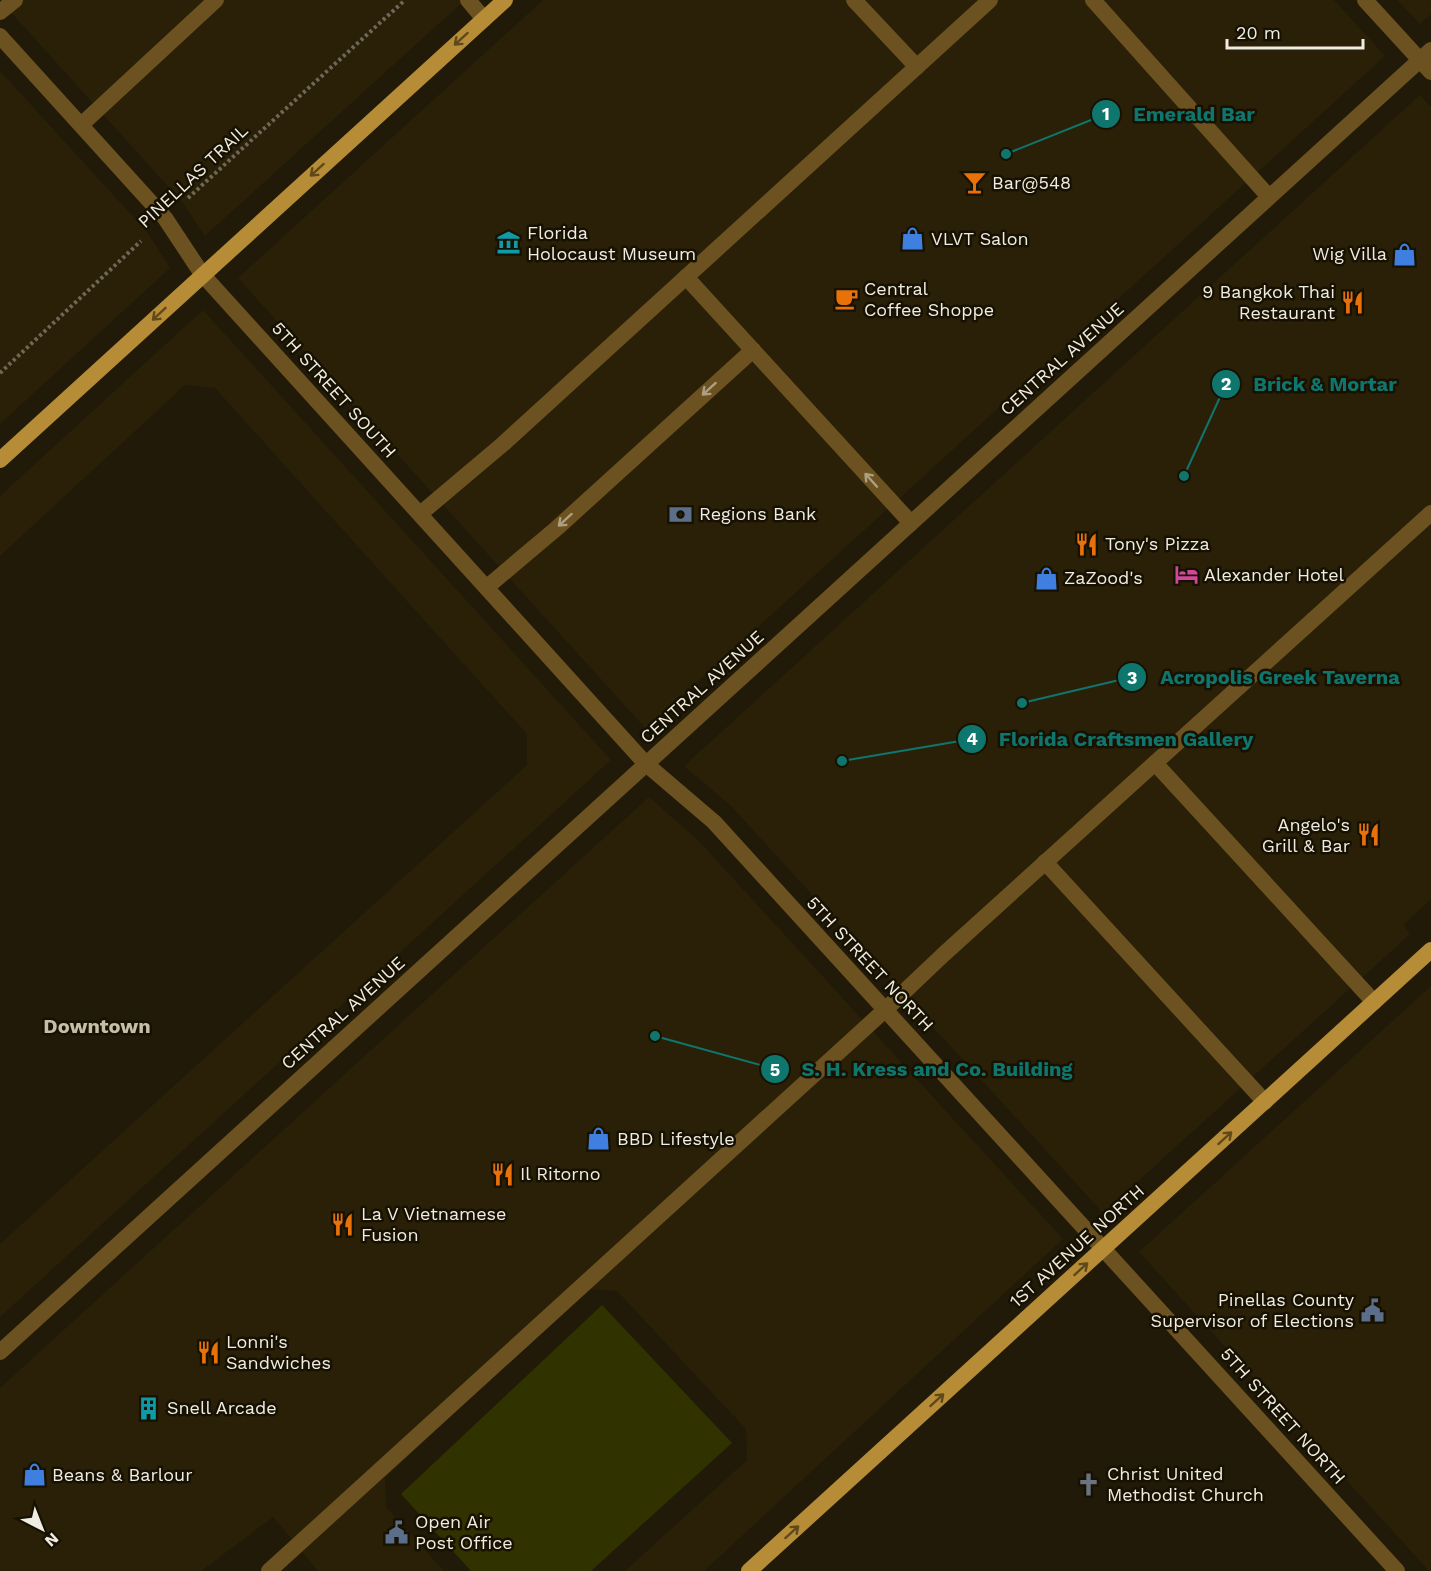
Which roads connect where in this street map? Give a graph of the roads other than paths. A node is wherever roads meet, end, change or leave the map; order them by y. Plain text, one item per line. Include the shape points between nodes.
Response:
1 (15, 0) edge
2 (216, 0) edge
3 (468, 0) edge
4 (504, 0) edge
5 (854, 0) edge
6 (990, 0) edge
7 (1093, 0) edge
8 (1365, 0) edge
9 (0, 12) edge
10 (484, 19) junction
11 (0, 36) edge
12 (1427, 60) edge
13 (917, 67) junction
14 (81, 125) junction
15 (1269, 197) junction
16 (202, 274) junction
17 (686, 277) junction
18 (753, 350) junction
19 (0, 460) edge
20 (1431, 513) edge
21 (420, 514) junction
22 (910, 523) junction
23 (487, 587) junction
24 (1155, 763) junction
25 (646, 764) junction
26 (1045, 862) junction
27 (1431, 950) edge
28 (1374, 1002) junction
29 (886, 1010) junction
30 (1264, 1102) junction
31 (1103, 1248) junction
32 (0, 1352) edge
33 (269, 1571) edge
34 (749, 1571) edge
35 (1397, 1571) edge

1 - 9 street
2 - 14 street
3 - 10 street
4 - 10 main road
5 - 13 street
6 - 13 street
7 - 15 street
8 - 12 street
10 -> 16 main road
11 - 14 street, 5TH STREET SOUTH
12 - 15 street, CENTRAL AVENUE
13 - 17 street
14 - 16 street, 5TH STREET SOUTH via 165,218
15 - 22 street, CENTRAL AVENUE
16 -> 19 main road
16 - 21 street, 5TH STREET SOUTH
17 - 18 street
17 - 21 street
22 -> 18 street
18 -> 23 street
20 - 24 street
21 - 23 street, 5TH STREET SOUTH
22 - 25 street, CENTRAL AVENUE
23 - 25 street, 5TH STREET SOUTH
24 - 26 street
24 - 28 street
25 - 29 street, 5TH STREET NORTH via 714,822
25 - 32 street, CENTRAL AVENUE
26 - 29 street
26 - 30 street
27 - 28 main road, 1ST AVENUE NORTH
28 - 30 main road, 1ST AVENUE NORTH
29 - 31 street, 5TH STREET NORTH
29 - 33 street
31 -> 30 main road, 1ST AVENUE NORTH
34 -> 31 main road, 1ST AVENUE NORTH
31 - 35 street, 5TH STREET NORTH

